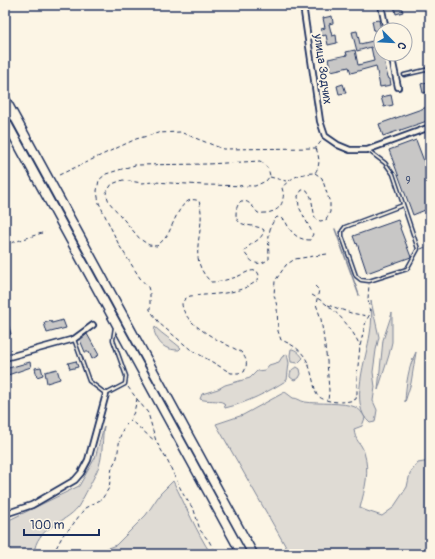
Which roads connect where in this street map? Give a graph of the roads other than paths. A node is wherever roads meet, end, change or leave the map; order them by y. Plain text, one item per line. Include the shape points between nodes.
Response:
1 (303, 5) edge
2 (381, 5) edge
3 (384, 22) edge
4 (393, 62) edge
5 (430, 69) edge
6 (404, 75) dead end
7 (398, 87) dead end
8 (5, 99) edge
9 (5, 120) edge
10 (430, 127) edge
11 (367, 150) junction
12 (403, 205) junction
13 (116, 322) junction
14 (92, 325) dead end
15 (74, 339) junction
16 (5, 358) edge
17 (106, 394) junction
18 (5, 514) edge
19 (242, 554) edge
20 (253, 554) edge

1 - 11 street, улица Зодчих via 320,121 325,136 350,150
2 - 3 street
4 - 7 street
5 - 6 lane
8 - 20 highway
9 - 13 highway
10 - 11 street
11 - 12 lane via 385,163 393,174
12 - 12 lane via 345,227 342,231 356,276 361,280 369,281 407,269 418,249
13 - 17 lane via 113,340 126,376 125,384
13 - 19 highway
14 - 15 street
15 - 16 street
15 - 17 lane via 89,382
17 - 18 street via 88,460 81,473 74,480 32,505

